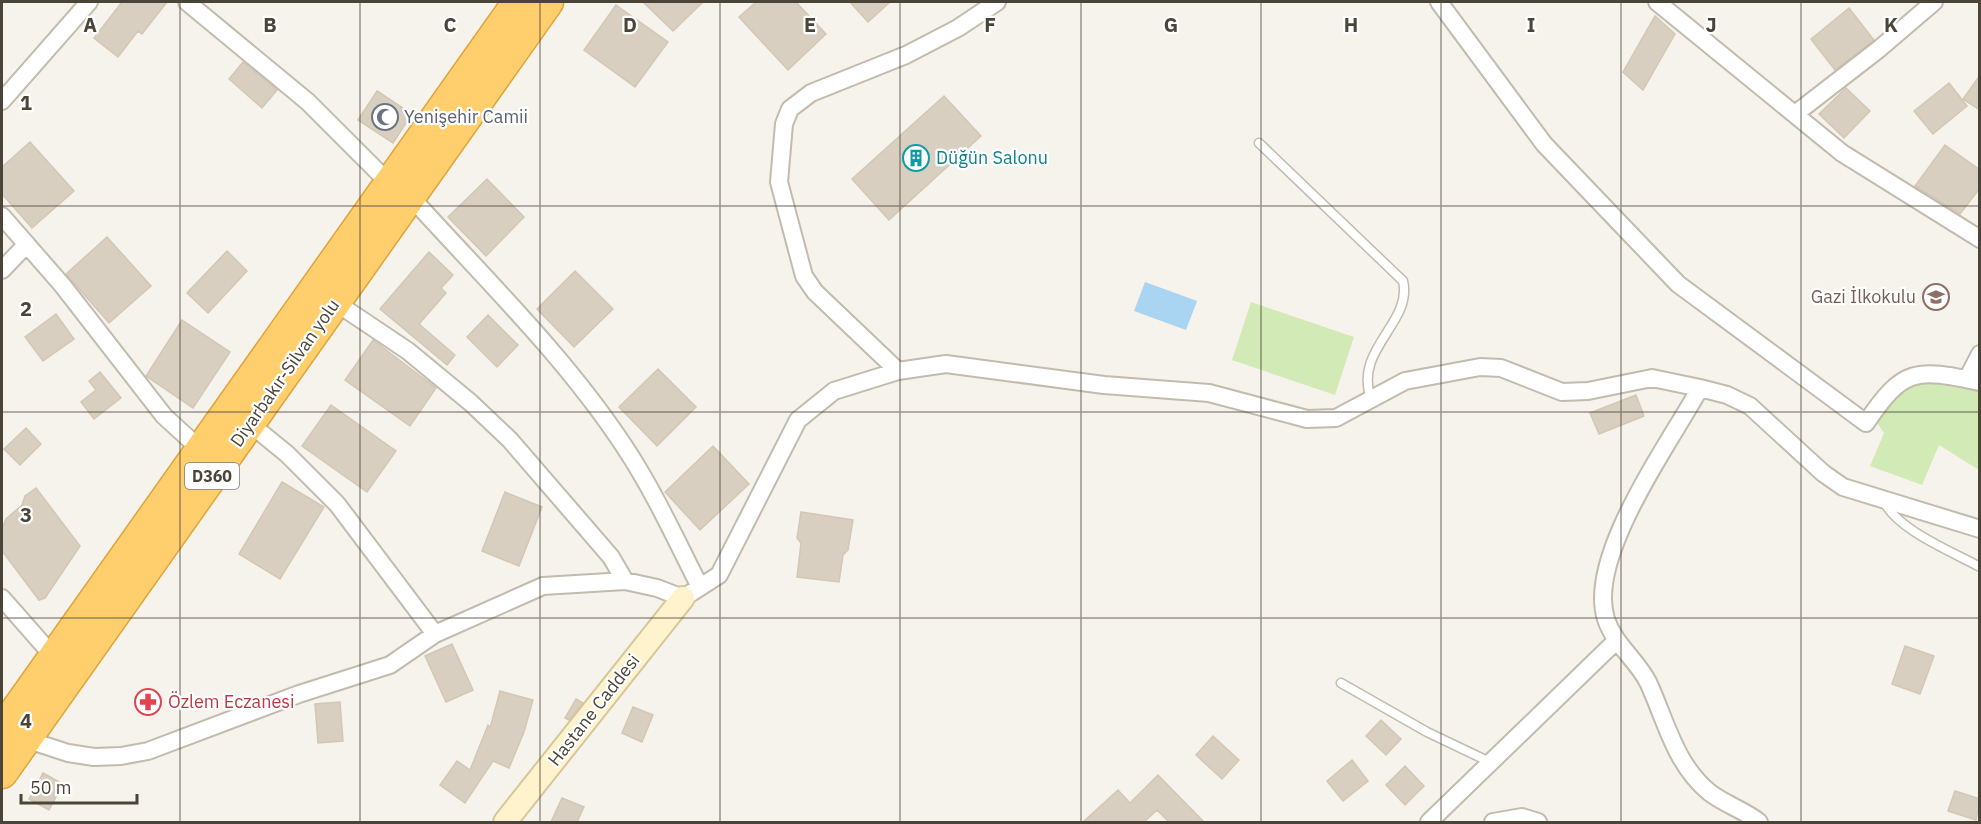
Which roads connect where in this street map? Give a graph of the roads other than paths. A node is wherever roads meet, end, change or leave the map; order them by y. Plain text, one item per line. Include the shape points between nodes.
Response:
1 (89, 2) edge
2 (186, 2) edge
3 (518, 2) edge
4 (548, 2) edge
5 (997, 2) edge
6 (1439, 2) edge
7 (1657, 2) edge
8 (1934, 2) edge
9 (2, 101) edge
10 (1795, 114) junction
11 (1259, 143) dead end
12 (406, 180) junction
13 (2, 216) edge
14 (1980, 239) edge
15 (26, 245) junction
16 (2, 270) edge
17 (336, 302) junction
18 (1980, 354) edge
19 (898, 371) junction
20 (1973, 380) edge
21 (1700, 388) junction
22 (1371, 399) junction
23 (249, 423) junction
24 (200, 449) junction
25 (1883, 500) junction
26 (1980, 529) edge
27 (1980, 567) edge
28 (625, 581) junction
29 (691, 593) junction
30 (2, 598) edge
31 (435, 634) junction
32 (1616, 641) junction
33 (53, 656) junction
34 (1341, 683) dead end
35 (13, 735) edge
36 (1492, 763) junction
37 (2, 773) edge
38 (505, 822) edge
39 (1429, 822) edge
40 (1493, 822) edge
41 (1538, 822) edge
42 (1760, 822) edge

1 - 9 street
2 - 12 street
3 - 12 highway, Diyarbakır-Silvan yolu / D360
4 - 12 highway, Diyarbakır-Silvan yolu / D360
5 - 19 street via 906,55 811,93 790,109 784,124 779,182 804,276 815,292
6 - 20 street via 1544,144 1678,284 1866,423 1886,393 1904,379 1926,373
7 - 10 street
8 - 10 street
10 - 14 street via 1842,153
11 - 22 lane via 1403,281 1404,299 1368,367
12 - 17 highway, Diyarbakır-Silvan yolu / D360
12 - 24 highway, Diyarbakır-Silvan yolu / D360
12 - 29 street via 602,415 645,478
13 - 15 street
15 - 16 street
15 - 24 street via 63,286 164,416
17 - 23 highway, Diyarbakır-Silvan yolu / D360
17 - 28 street via 440,376 510,440 611,557
18 - 20 street
19 - 22 street via 946,364 1104,385 1209,393 1307,419 1336,418
19 - 29 street via 834,391 798,420 719,575
21 - 22 street via 1652,378 1588,391 1562,392 1501,368 1480,367 1405,381
21 - 25 street via 1727,394 1750,406 1832,480
21 - 32 street via 1631,507 1615,544 1602,600
23 - 31 street via 337,504
23 - 35 highway, Diyarbakır-Silvan yolu / D360
24 - 33 highway, Diyarbakır-Silvan yolu / D360
25 - 26 street
25 - 27 lane via 1904,525
28 - 29 street
28 - 31 street via 543,586
29 - 38 street, Hastane Caddesi
30 - 33 street
31 - 35 street via 390,665 298,694 148,751 94,757
32 - 36 street
32 - 42 street via 1647,682 1685,766 1711,794
33 - 35 highway, Diyarbakır-Silvan yolu / D360
34 - 36 lane via 1427,732
35 - 37 highway, Diyarbakır-Silvan yolu / D360
36 - 39 street
40 - 41 street via 1522,817

